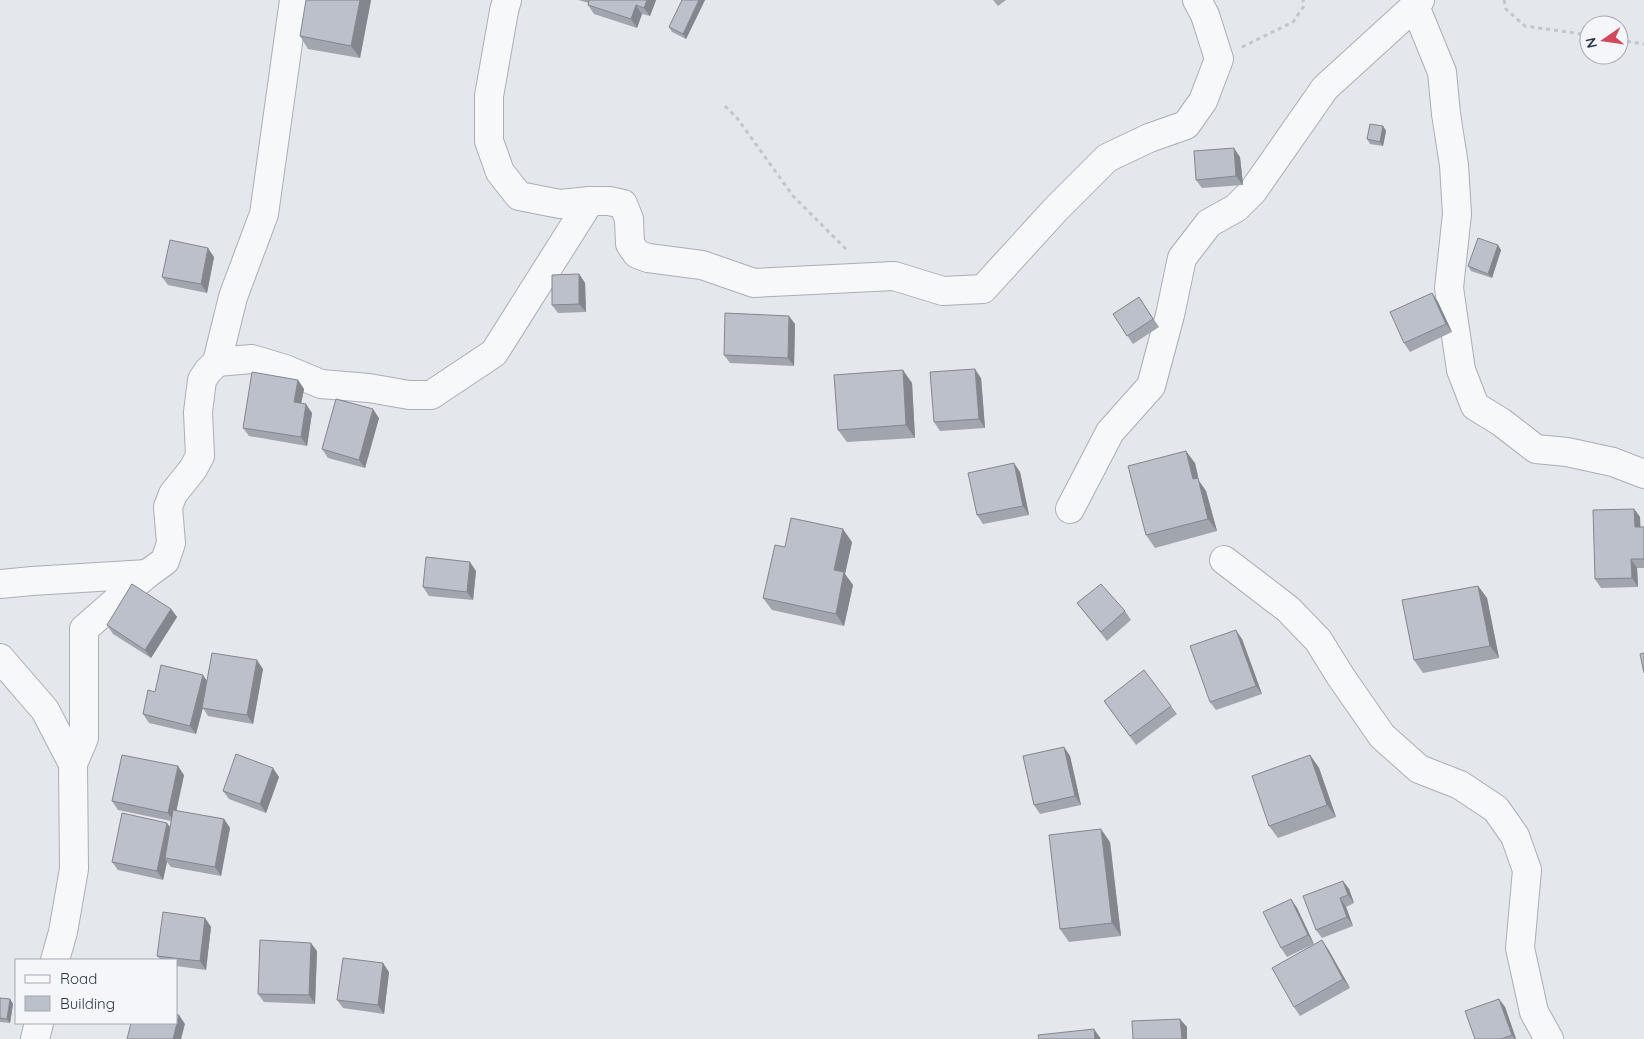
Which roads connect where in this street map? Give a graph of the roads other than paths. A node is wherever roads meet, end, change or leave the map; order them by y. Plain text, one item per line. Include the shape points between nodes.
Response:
1 (294, 0) edge
2 (507, 0) edge
3 (1197, 0) edge
4 (1418, 3) edge
5 (590, 201) junction
6 (217, 362) junction
7 (1644, 474) edge
8 (1070, 509) dead end
9 (1224, 560) dead end
10 (147, 574) junction
11 (0, 584) edge
12 (0, 658) edge
13 (73, 764) junction
14 (55, 959) edge
15 (39, 1024) edge
16 (35, 1039) edge
17 (1549, 1039) edge

1 - 6 street via 264,214 233,297
2 - 5 street via 489,96 489,141 500,172 519,196 560,204
3 - 5 street via 1219,59 1203,101 1186,125 1108,158 983,289 943,291 894,276 754,283 702,265 637,254 630,244 629,219 623,204
4 - 7 street via 1442,72 1457,214 1449,288 1461,370 1475,406 1536,449 1613,462
4 - 8 street via 1325,88 1254,191 1236,208 1208,223 1182,258 1152,386 1110,432
5 - 6 street via 494,353 431,395 321,384 252,359
6 - 10 street via 202,380 198,412 200,456 173,494 168,508 171,543 166,561
9 - 17 street via 1288,609 1318,640 1382,736 1419,770 1460,785 1496,808 1515,836 1527,870 1520,948 1534,1012
10 - 11 street
10 - 13 street via 84,629 84,738
12 - 13 street via 45,710
13 - 14 street via 74,869
15 - 16 street

